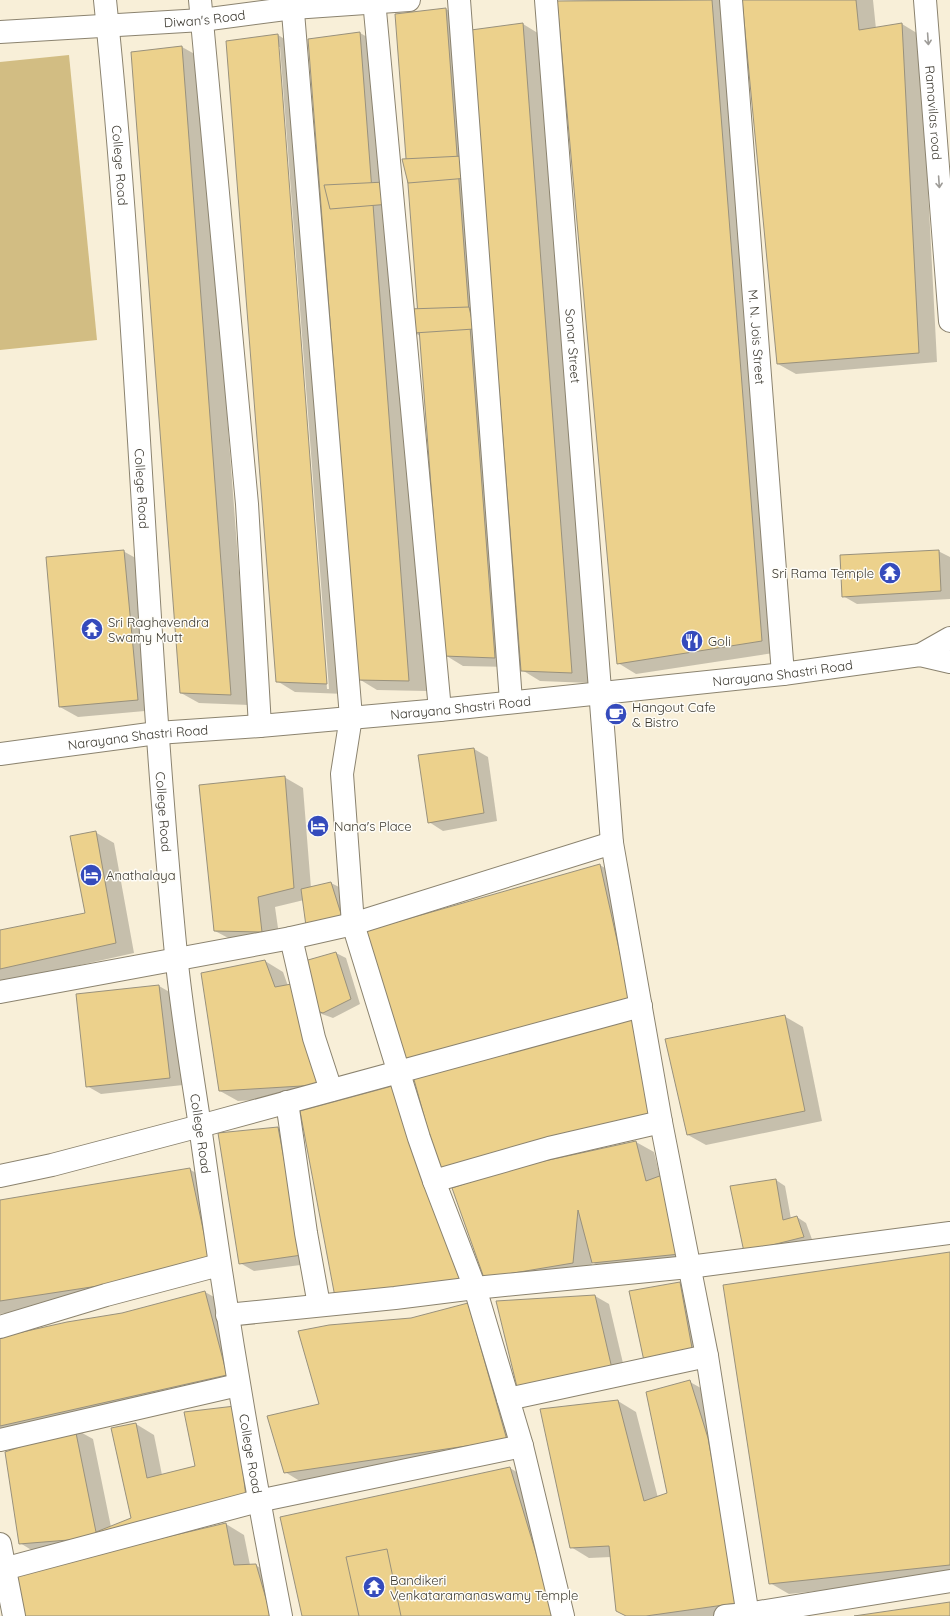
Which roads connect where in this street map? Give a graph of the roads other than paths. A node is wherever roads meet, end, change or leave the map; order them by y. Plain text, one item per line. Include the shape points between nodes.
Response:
1 (105, 0) edge
2 (409, 0) edge
3 (460, 0) edge
4 (546, 0) edge
5 (731, 0) edge
6 (925, 0) edge
7 (374, 2) edge
8 (292, 4) edge
9 (201, 10) edge
10 (108, 26) junction
11 (0, 32) edge
12 (950, 322) edge
13 (950, 638) edge
14 (920, 655) junction
15 (950, 662) edge
16 (783, 674) junction
17 (601, 692) junction
18 (511, 701) junction
19 (440, 710) junction
20 (351, 717) junction
21 (260, 726) junction
22 (157, 734) junction
23 (0, 754) edge
24 (612, 843) junction
25 (352, 924) junction
26 (292, 938) junction
27 (176, 959) junction
28 (0, 992) edge
29 (641, 1006) junction
30 (399, 1071) junction
31 (331, 1090) junction
32 (287, 1102) junction
33 (661, 1122) junction
34 (200, 1126) junction
35 (0, 1176) edge
36 (434, 1181) junction
37 (950, 1233) edge
38 (219, 1265) junction
39 (689, 1267) junction
40 (475, 1288) junction
41 (319, 1305) junction
42 (227, 1315) junction
43 (0, 1327) edge
44 (707, 1356) junction
45 (238, 1385) junction
46 (508, 1399) junction
47 (0, 1440) edge
48 (522, 1446) junction
49 (258, 1501) junction
50 (0, 1544) edge
51 (2, 1569) edge
52 (950, 1581) edge
53 (747, 1615) edge
54 (14, 1616) edge
55 (282, 1616) edge
56 (563, 1616) edge
57 (725, 1616) edge

1 - 10 street, College Road
2 - 7 street, Diwan's Road
3 - 18 street
4 - 17 street, Sonar Street
5 - 16 street, M. N. Jois Street
6 -> 12 street, Ramavilas road
7 - 8 street, Diwan's Road
7 - 19 street
8 - 9 street, Diwan's Road
8 - 20 street
9 - 10 street, Diwan's Road
9 - 21 street via 248,504
10 - 11 street, Diwan's Road
10 - 22 street, College Road via 136,380
13 - 14 street, Narayana Shastri Road
14 - 15 street, Narayana Shastri Road
14 - 16 street, Narayana Shastri Road
16 - 17 street, Narayana Shastri Road
17 - 18 street, Narayana Shastri Road
17 - 24 street, Sonar Street
18 - 19 street, Narayana Shastri Road
19 - 20 street, Narayana Shastri Road
20 - 21 street, Narayana Shastri Road
20 - 25 street via 342,774
21 - 22 street, Narayana Shastri Road
22 - 23 street, Narayana Shastri Road
22 - 27 street, College Road
24 - 25 street
24 - 29 street, Sonar Street
25 - 26 street
25 - 30 street
26 - 27 street
26 - 31 street via 314,1038
27 - 28 street
27 - 34 street, College Road
29 - 30 street
29 - 33 street, Sonar Street
30 - 31 street
30 - 36 street
31 - 32 street
32 - 34 street
32 - 41 street
33 - 36 street via 549,1148
33 - 39 street, Sonar Street
34 - 35 street
34 - 38 street, College Road
36 - 40 street
37 - 39 street
38 - 42 street, College Road
38 - 43 street
39 - 40 street
39 - 44 street, Sonar Street
40 - 41 street
40 - 46 street
41 - 42 street
42 - 45 street, College Road
44 - 46 street
44 - 53 street, Sonar Street
45 - 47 street
45 - 49 street, College Road
46 - 48 street
48 - 49 street
48 - 56 street
49 - 51 street
49 - 55 street, College Road
50 - 51 street
51 - 54 street
52 - 53 street
53 - 57 street

